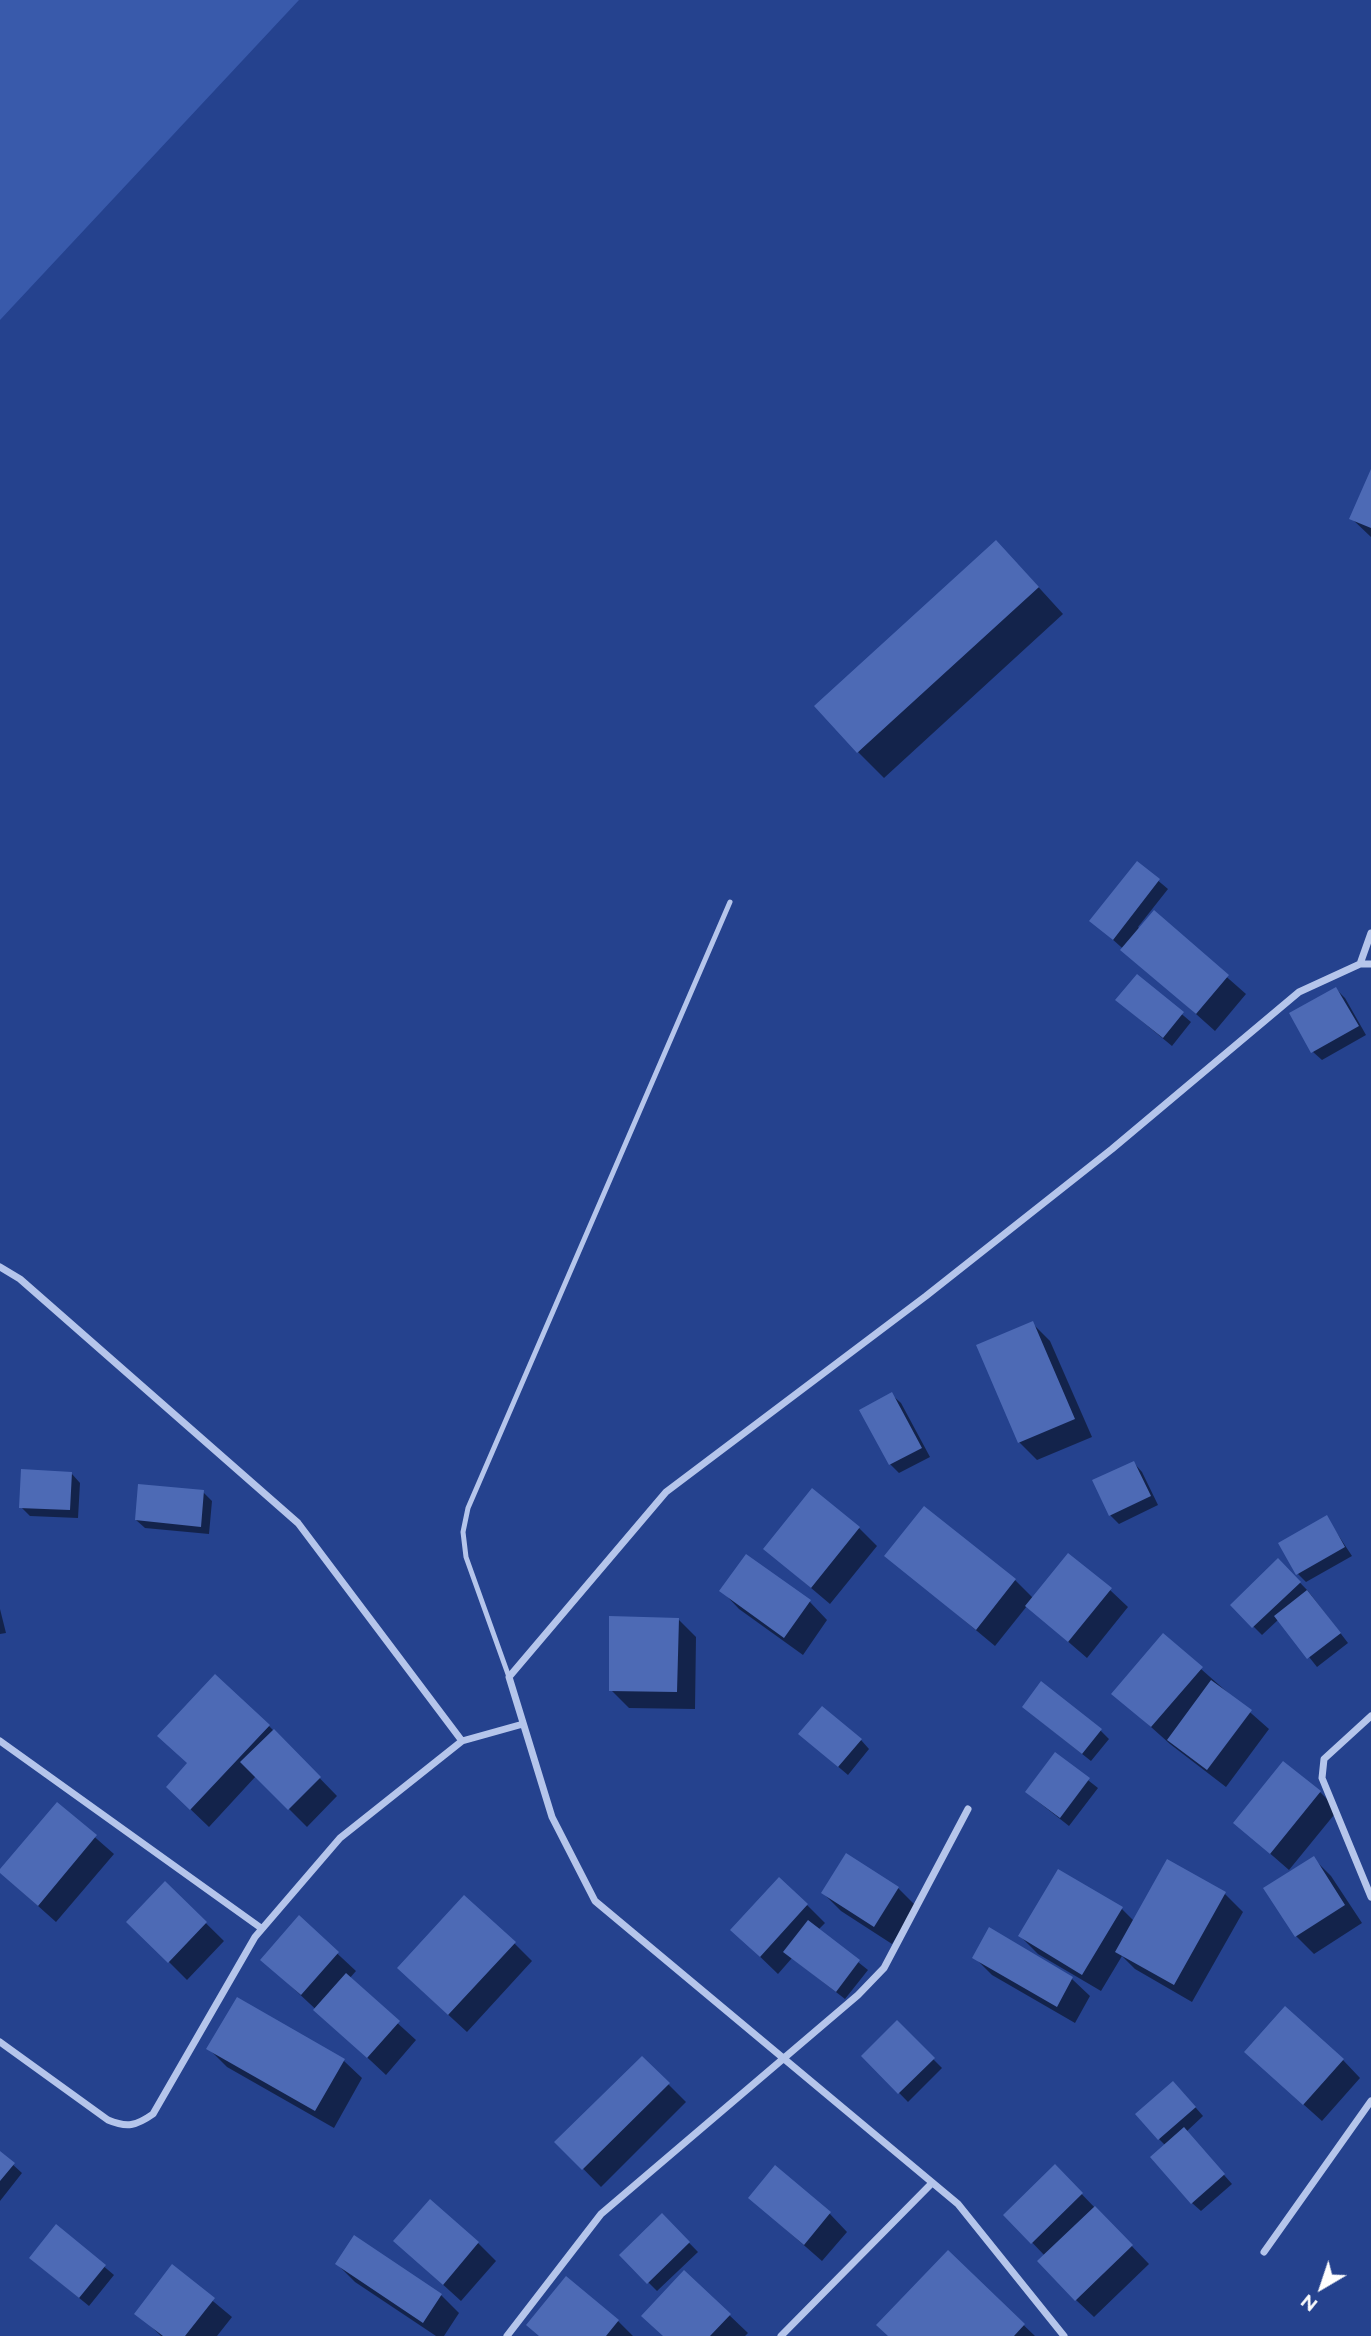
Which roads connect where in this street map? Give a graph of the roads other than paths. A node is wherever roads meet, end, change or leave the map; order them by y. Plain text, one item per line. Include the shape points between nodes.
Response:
1 (730, 902) dead end
2 (1371, 933) edge
3 (1360, 964) junction
4 (1371, 964) edge
5 (0, 1267) edge
6 (509, 1677) junction
7 (1371, 1716) edge
8 (523, 1724) junction
9 (0, 1741) edge
10 (462, 1741) junction
11 (968, 1809) dead end
12 (1371, 1897) edge
13 (261, 1928) junction
14 (0, 2042) edge
15 (783, 2058) junction
16 (1371, 2101) edge
17 (932, 2183) junction
18 (1264, 2252) dead end
19 (507, 2336) edge
20 (781, 2336) edge
21 (1064, 2336) edge

1 - 6 lane via 468,1508 463,1532 466,1557
2 - 3 street
3 - 4 street
3 - 6 street via 1299,992 1058,1192 666,1492
5 - 10 street via 20,1279 288,1513
6 - 8 street
7 - 12 street via 1321,1767
8 - 10 street
8 - 15 street via 552,1817 595,1901
9 - 13 street
10 - 13 street via 350,1828
11 - 15 street via 884,1968 859,1995
13 - 14 street via 153,2114 139,2124 124,2127 108,2120
15 - 17 street
15 - 19 street via 601,2214
16 - 18 street
17 - 20 street
17 - 21 street via 958,2204

